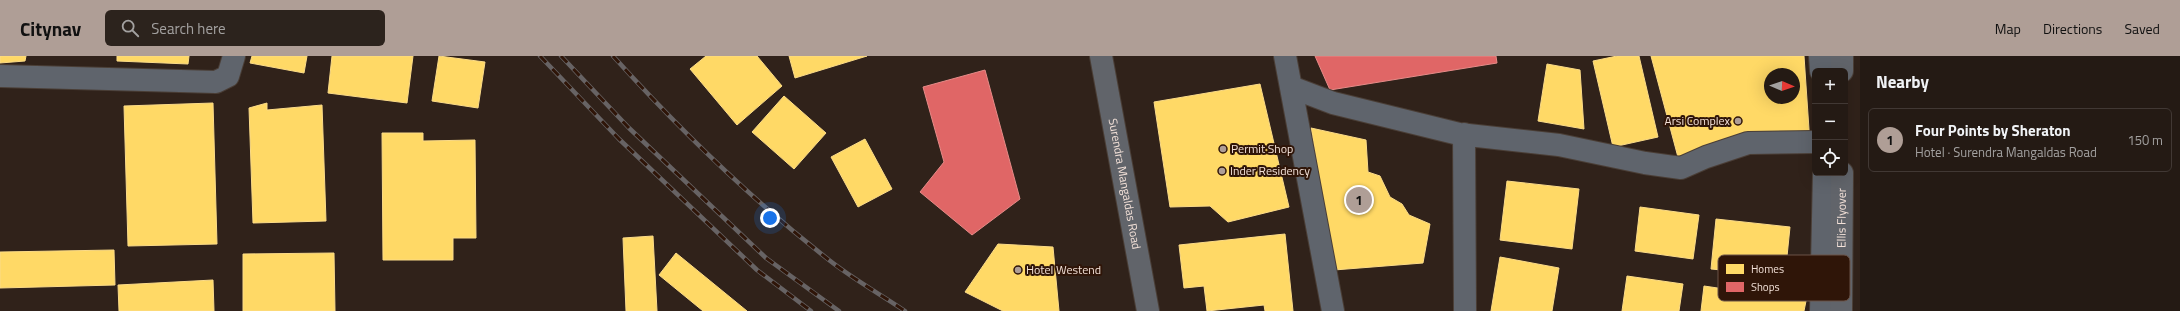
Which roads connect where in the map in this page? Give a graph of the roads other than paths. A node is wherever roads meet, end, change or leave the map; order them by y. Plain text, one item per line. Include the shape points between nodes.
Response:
1 (234, 56) edge
2 (1101, 56) edge
3 (1285, 56) edge
4 (1820, 56) edge
5 (1842, 56) edge
6 (1821, 68) edge
7 (1842, 68) edge
8 (0, 76) edge
9 (1291, 87) junction
10 (1464, 134) junction
11 (1812, 142) edge
12 (1824, 176) edge
13 (1842, 176) edge
14 (1822, 255) edge
15 (1842, 255) edge
16 (1821, 301) edge
17 (1148, 311) edge
18 (1333, 311) edge
19 (1465, 311) edge
20 (1821, 311) edge

1 - 8 street via 228,76 216,82
2 - 17 main road, Surendra Mangaldas Road
3 - 9 street
4 - 6 street
5 - 7 main road
9 - 10 street via 1333,103
9 - 18 street
10 - 11 street via 1559,145 1681,168 1748,143
10 - 19 street
12 - 14 street
13 - 15 main road, Ellis Flyover
16 - 20 street

